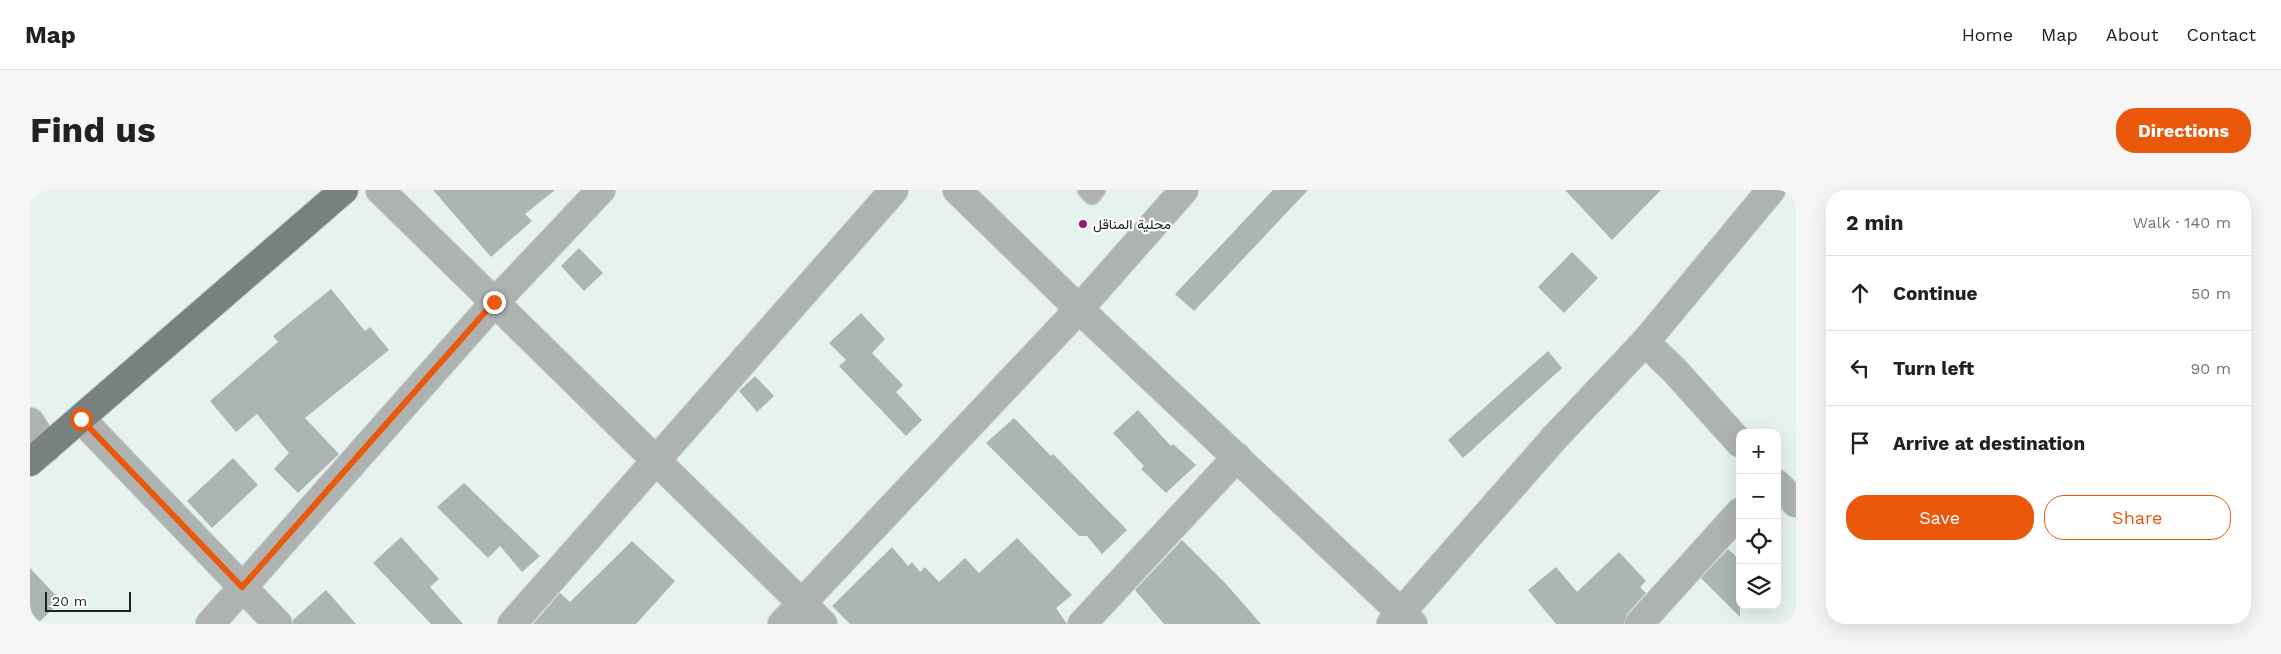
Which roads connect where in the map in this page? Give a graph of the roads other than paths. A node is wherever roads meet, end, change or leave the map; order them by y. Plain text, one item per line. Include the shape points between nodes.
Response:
1 (344, 190) edge
2 (380, 190) edge
3 (601, 190) edge
4 (894, 190) edge
5 (957, 190) edge
6 (1086, 190) edge
7 (1097, 190) edge
8 (1184, 190) edge
9 (1771, 190) edge
10 (494, 302) junction
11 (1079, 309) junction
12 (1645, 342) junction
13 (81, 419) junction
14 (30, 422) edge
15 (1736, 439) edge
16 (39, 455) edge
17 (1237, 457) junction
18 (656, 461) junction
19 (1781, 488) edge
20 (1796, 503) edge
21 (1736, 516) edge
22 (242, 587) junction
23 (800, 604) junction
24 (1402, 620) edge
25 (210, 624) edge
26 (278, 624) edge
27 (512, 624) edge
28 (782, 624) edge
29 (823, 624) edge
30 (1082, 624) edge
31 (1639, 624) edge

1 - 13 main road
2 - 10 street
3 - 10 street
4 - 18 street
5 - 11 street
6 - 7 lane via 1092,196
8 - 11 street
9 - 12 street
10 - 18 street
10 - 22 street
11 - 17 street
11 - 23 street
12 - 15 street
12 - 24 street via 1556,436
13 - 16 main road
13 - 22 street
14 - 16 street
17 - 24 street
17 - 30 street
18 - 23 street
18 - 27 street
19 - 20 street
21 - 31 street
22 - 25 street
22 - 26 street
23 - 28 street
23 - 29 street

